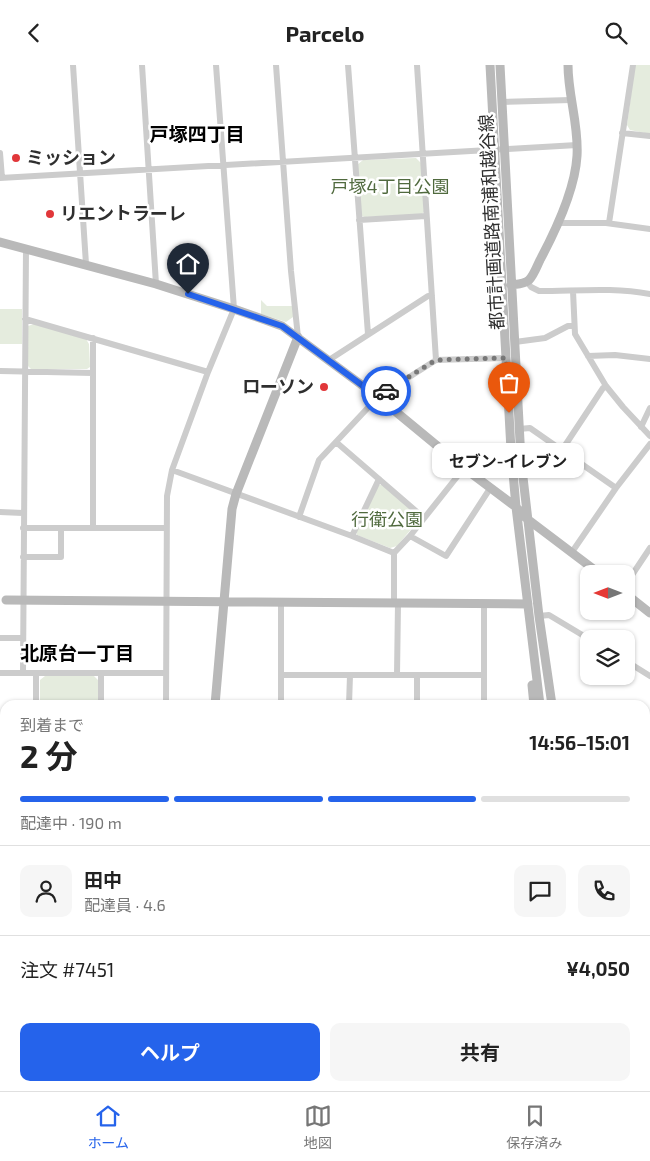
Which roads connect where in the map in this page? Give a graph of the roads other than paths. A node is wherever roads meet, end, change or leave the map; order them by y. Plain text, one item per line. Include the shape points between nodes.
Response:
1 (73, 65) edge
2 (142, 65) edge
3 (216, 65) edge
4 (276, 65) edge
5 (348, 65) edge
6 (417, 65) edge
7 (490, 65) edge
8 (500, 65) edge
9 (568, 65) edge
10 (633, 65) edge
11 (571, 99) junction
12 (502, 102) junction
13 (622, 133) junction
14 (650, 136) edge
15 (577, 145) junction
16 (499, 149) junction
17 (0, 153) edge
18 (422, 153) junction
19 (355, 158) junction
20 (284, 161) junction
21 (224, 165) junction
22 (150, 170) junction
23 (81, 173) junction
24 (1, 178) edge
25 (426, 216) junction
26 (359, 220) junction
27 (557, 223) junction
28 (609, 223) junction
29 (650, 229) edge
30 (0, 242) edge
31 (26, 248) junction
32 (86, 264) junction
33 (527, 282) junction
34 (156, 284) junction
35 (511, 285) junction
36 (573, 291) junction
37 (650, 294) edge
38 (432, 296) junction
39 (234, 309) junction
40 (25, 319) junction
41 (574, 326) junction
42 (368, 334) junction
43 (298, 337) junction
44 (93, 338) junction
45 (515, 342) junction
46 (588, 356) junction
47 (506, 358) junction
48 (650, 359) edge
49 (330, 360) junction
50 (436, 360) junction
51 (0, 371) edge
52 (25, 372) junction
53 (208, 372) junction
54 (93, 373) junction
55 (606, 385) junction
56 (378, 397) junction
57 (650, 408) edge
58 (641, 427) junction
59 (519, 429) junction
60 (650, 436) edge
61 (336, 442) junction
62 (650, 445) edge
63 (562, 450) junction
64 (464, 468) junction
65 (172, 470) junction
66 (379, 479) junction
67 (491, 487) junction
68 (616, 488) junction
69 (236, 494) junction
70 (516, 507) junction
71 (0, 512) edge
72 (23, 513) junction
73 (299, 517) junction
74 (424, 518) junction
75 (526, 518) junction
76 (166, 527) junction
77 (23, 528) junction
78 (61, 528) junction
79 (93, 528) junction
80 (352, 536) junction
81 (410, 536) junction
82 (650, 548) edge
83 (572, 552) junction
84 (394, 553) junction
85 (23, 557) junction
86 (589, 565) edge
87 (635, 570) edge
88 (6, 599) dead end
89 (23, 599) junction
90 (166, 601) junction
91 (635, 601) edge
92 (224, 602) junction
93 (281, 603) junction
94 (396, 603) junction
95 (484, 604) junction
96 (528, 604) junction
97 (650, 613) edge
98 (538, 616) junction
99 (580, 634) edge
100 (0, 638) edge
101 (23, 639) junction
102 (534, 658) junction
103 (635, 667) edge
104 (0, 673) edge
105 (23, 673) junction
106 (36, 673) junction
107 (101, 673) junction
108 (166, 673) junction
109 (281, 675) junction
110 (350, 675) junction
111 (397, 675) junction
112 (484, 675) junction
113 (417, 676) junction
114 (650, 676) edge
115 (36, 700) edge
116 (101, 700) edge
117 (166, 700) edge
118 (215, 700) edge
119 (281, 700) edge
120 (349, 700) edge
121 (417, 700) edge
122 (484, 700) edge
123 (534, 700) edge
124 (539, 700) edge
125 (552, 700) edge

1 - 23 street
2 - 22 street
3 - 21 street
4 - 20 street
5 - 19 street
6 - 18 street
7 - 16 street, 都市計画道路南浦和越谷線
8 - 12 street, 都市計画道路南浦和越谷線
9 - 11 street
10 - 13 street
11 - 12 street
11 - 15 street
12 - 16 street, 都市計画道路南浦和越谷線
13 - 14 street
13 - 28 street
15 - 16 street
15 - 27 street via 569,192
16 - 18 street
16 - 35 street, 都市計画道路南浦和越谷線
16 - 47 street, 都市計画道路南浦和越谷線
17 - 24 street
18 - 19 street
18 - 25 street
19 - 20 street
19 - 26 street
20 - 21 street
20 - 43 street
21 - 22 street
21 - 39 street
22 - 23 street
22 - 34 street
23 - 24 street
23 - 32 street
25 - 26 street
25 - 38 street
26 - 42 street
27 - 28 street
27 - 33 street via 532,278
28 - 29 street
30 - 31 street
31 - 32 street
31 - 40 street
32 - 34 street
33 - 35 street
33 - 36 street via 539,291
34 - 39 street
35 - 45 street, 都市計画道路南浦和越谷線
36 - 37 street via 605,289
36 - 41 street
38 - 42 street
38 - 50 street
39 - 43 street via 282,326
39 - 53 street
40 - 44 street
40 - 52 street
41 - 45 street via 545,338
41 - 46 street
42 - 49 street
43 - 49 street
43 - 69 street
44 - 53 street
44 - 54 street
45 - 59 street, 都市計画道路南浦和越谷線
46 - 48 street
46 - 55 street
47 - 50 street
47 - 70 street, 都市計画道路南浦和越谷線
49 - 56 street
50 - 56 street
51 - 52 street
52 - 54 street
52 - 72 street
53 - 65 street
54 - 79 street
55 - 58 street
55 - 63 street
56 - 61 street
56 - 64 street
57 - 58 street
58 - 60 street
59 - 63 street via 530,428
59 - 75 street, 都市計画道路南浦和越谷線
61 - 66 street
61 - 73 street via 319,460
62 - 68 street
63 - 68 street
64 - 67 street
64 - 74 street
65 - 69 street
65 - 76 street
66 - 74 street
66 - 80 street
67 - 70 street
67 - 81 street via 446,556
68 - 83 street
69 - 73 street
69 - 92 street via 230,520
70 - 75 street
70 - 96 street, 都市計画道路南浦和越谷線
71 - 72 street
72 - 77 street
73 - 80 street
74 - 81 street
75 - 83 street
75 - 98 street, 都市計画道路南浦和越谷線
76 - 79 street
76 - 90 street
77 - 78 street
77 - 85 street
78 - 79 street
78 - 85 street via 61,557
80 - 84 street
81 - 84 street
82 - 87 street
83 - 86 street
84 - 94 street
85 - 89 street
88 - 89 street
89 - 90 street
89 - 101 street
90 - 92 street
90 - 108 street
91 - 97 street
92 - 93 street
92 - 118 street
93 - 94 street
93 - 109 street
94 - 95 street
94 - 111 street
95 - 96 street
95 - 112 street
96 - 102 street, 都市計画道路南浦和越谷線
98 - 99 street via 549,615
98 - 125 street, 都市計画道路南浦和越谷線
100 - 101 street
101 - 105 street
102 - 123 street
102 - 124 street, 都市計画道路南浦和越谷線
103 - 114 street
104 - 105 street
105 - 106 street
106 - 107 street
106 - 115 street
107 - 108 street
107 - 116 street
108 - 117 street
109 - 110 street
109 - 119 street
110 - 111 street
110 - 120 street
111 - 113 street
112 - 113 street
112 - 122 street
113 - 121 street

